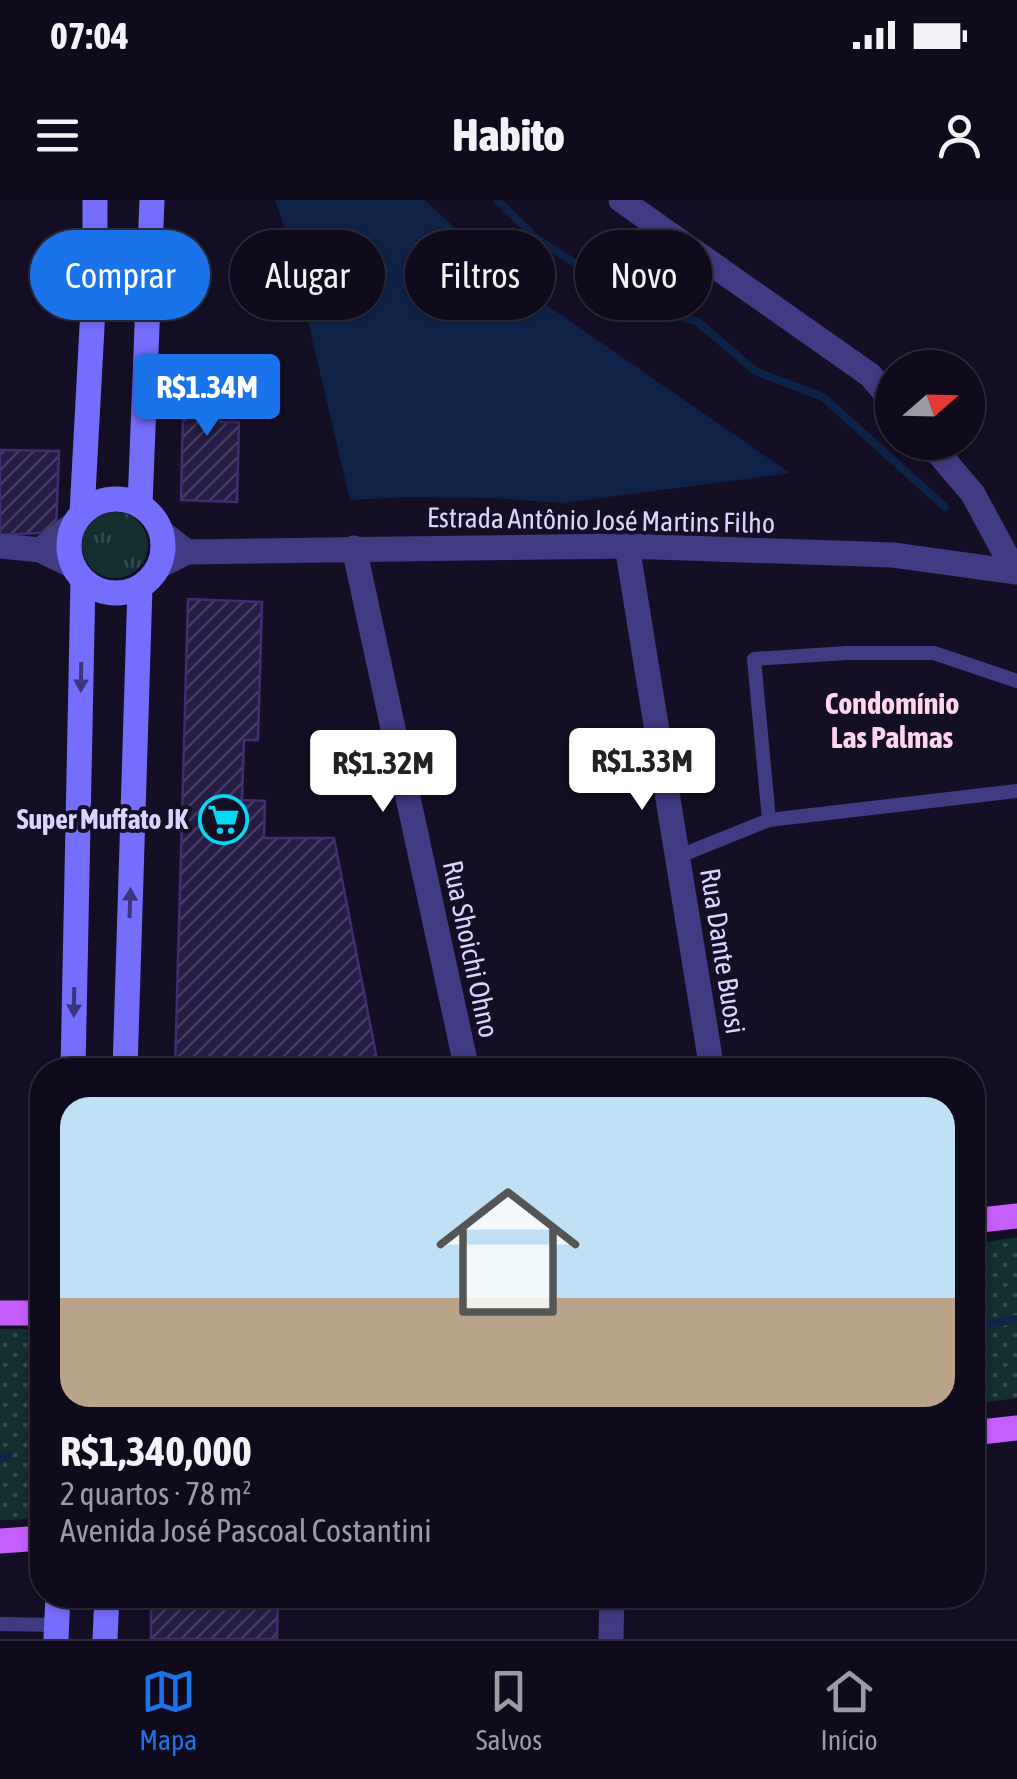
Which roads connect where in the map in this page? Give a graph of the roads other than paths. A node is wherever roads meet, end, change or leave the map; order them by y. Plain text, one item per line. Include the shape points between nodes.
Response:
1 (95, 200) edge
2 (152, 200) edge
3 (620, 200) edge
4 (875, 381) edge
5 (944, 460) edge
6 (140, 505) junction
7 (78, 518) junction
8 (161, 532) junction
9 (0, 546) edge
10 (626, 546) junction
11 (354, 548) junction
12 (40, 550) junction
13 (187, 552) junction
14 (159, 566) junction
15 (1016, 571) edge
16 (78, 573) junction
17 (140, 588) junction
18 (1017, 681) edge
19 (1017, 790) edge
20 (769, 820) junction
21 (677, 857) junction
22 (72, 1058) edge
23 (125, 1058) edge
24 (464, 1058) edge
25 (710, 1058) edge
26 (1017, 1216) edge
27 (985, 1220) edge
28 (0, 1313) edge
29 (30, 1313) edge
30 (1017, 1428) edge
31 (985, 1432) edge
32 (30, 1539) edge
33 (0, 1541) edge
34 (106, 1608) edge
35 (612, 1608) edge
36 (0, 1624) edge
37 (56, 1632) edge
38 (105, 1639) edge
39 (611, 1639) edge

1 - 7 main road
2 - 6 main road
3 - 4 street
5 - 15 street via 973,494
6 - 7 main road via 110,498
6 - 8 main road
7 - 12 street
7 - 16 main road via 69,537
8 - 13 street
8 - 14 main road
9 - 12 street
10 - 11 street, Estrada Antônio José Martins Filho
10 - 15 street, Estrada Antônio José Martins Filho via 893,555
10 - 21 street, Rua Dante Buosi
11 - 13 street, Estrada Antônio José Martins Filho
11 - 24 street, Rua Shoichi Ohno
12 - 16 street
13 - 14 street, Estrada Antônio José Martins Filho
14 - 17 main road
16 - 17 main road via 110,593
16 -> 22 main road
23 -> 17 main road
18 - 20 lane via 934,653 754,659
19 - 20 lane
20 - 21 lane
21 - 25 street, Rua Dante Buosi
26 - 27 main road
28 - 29 main road
30 - 31 main road
32 - 33 main road
34 - 38 main road
35 - 39 street
36 - 37 lane

